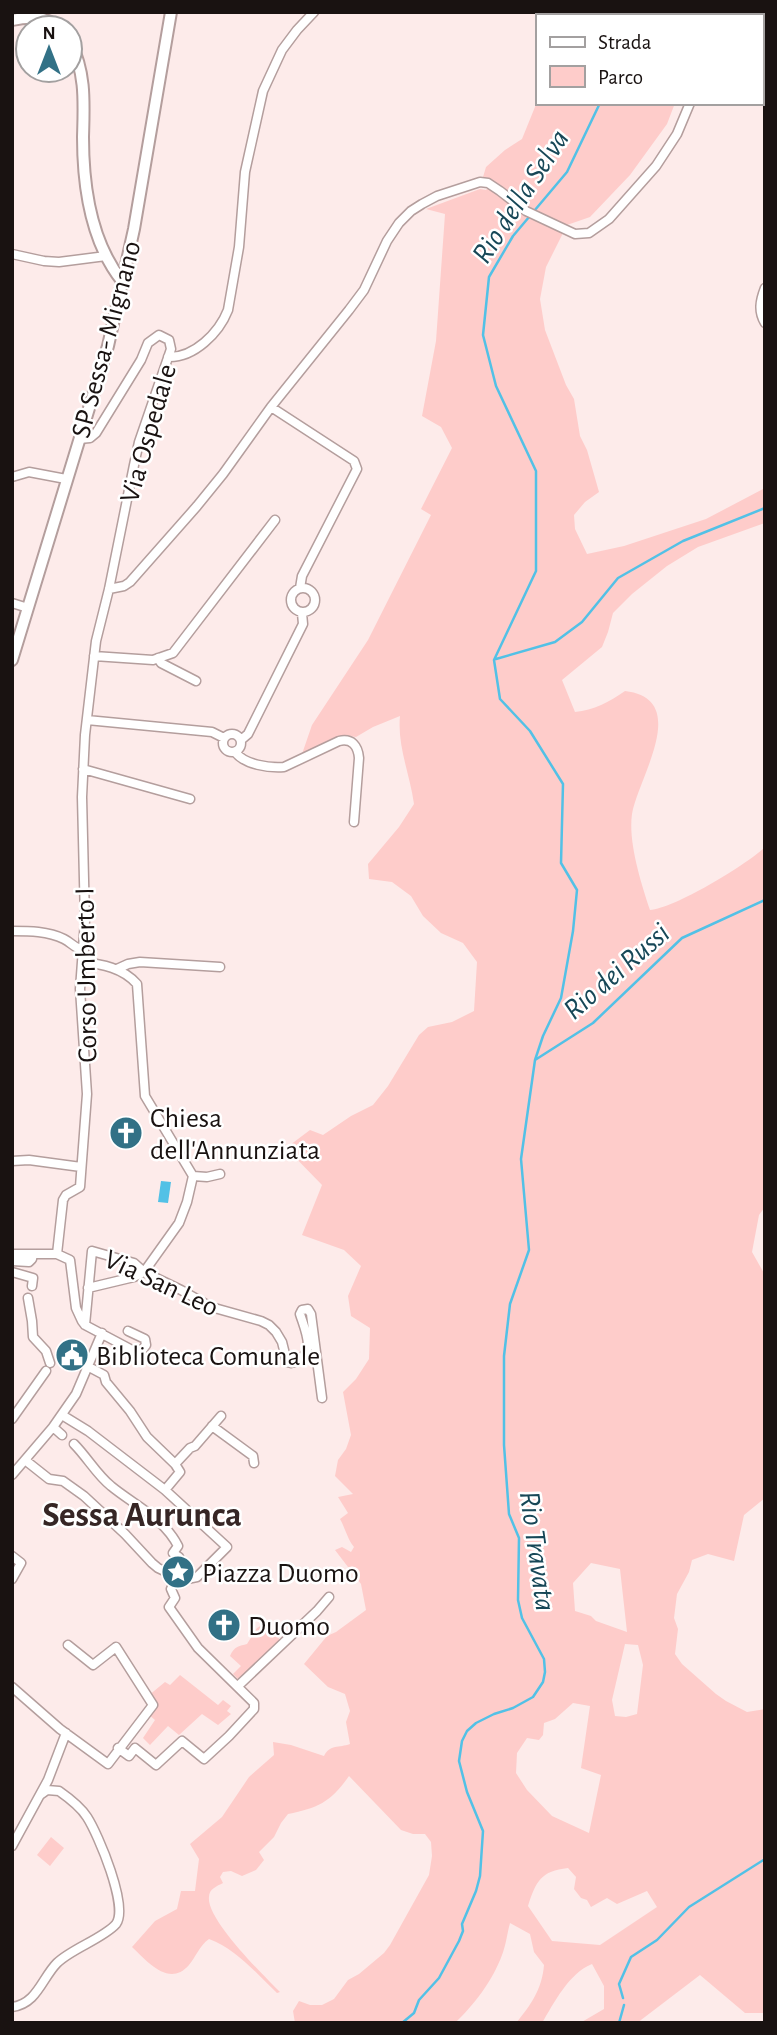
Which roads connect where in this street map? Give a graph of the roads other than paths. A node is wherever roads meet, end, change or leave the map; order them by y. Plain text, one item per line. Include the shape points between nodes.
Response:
1 (171, 12) edge
2 (314, 12) edge
3 (83, 84) edge
4 (689, 105) edge
5 (12, 254) edge
6 (106, 256) junction
7 (122, 281) junction
8 (765, 288) edge
9 (765, 323) edge
10 (168, 357) junction
11 (271, 407) junction
12 (79, 439) junction
13 (12, 477) edge
14 (66, 479) junction
15 (275, 520) dead end
16 (300, 588) junction
17 (109, 589) junction
18 (12, 603) edge
19 (28, 608) junction
20 (302, 613) junction
21 (94, 656) junction
22 (158, 659) junction
23 (12, 660) edge
24 (196, 681) dead end
25 (87, 720) junction
26 (224, 738) junction
27 (241, 740) junction
28 (235, 752) junction
29 (83, 769) junction
30 (190, 799) dead end
31 (354, 822) dead end
32 (12, 931) edge
33 (84, 950) junction
34 (82, 962) junction
35 (220, 967) dead end
36 (117, 970) junction
37 (12, 1161) edge
38 (81, 1167) junction
39 (220, 1174) dead end
40 (193, 1176) junction
41 (12, 1254) edge
42 (33, 1254) junction
43 (57, 1254) junction
44 (12, 1261) edge
45 (12, 1272) edge
46 (144, 1272) junction
47 (32, 1286) dead end
48 (88, 1288) junction
49 (28, 1298) dead end
50 (85, 1325) junction
51 (128, 1331) dead end
52 (102, 1333) junction
53 (89, 1367) junction
54 (322, 1398) dead end
55 (62, 1415) junction
56 (221, 1416) dead end
57 (12, 1419) edge
58 (212, 1426) junction
59 (53, 1427) junction
60 (62, 1435) dead end
61 (74, 1444) dead end
62 (25, 1460) junction
63 (254, 1463) dead end
64 (176, 1464) junction
65 (12, 1475) edge
66 (165, 1490) junction
67 (12, 1556) edge
68 (177, 1577) junction
69 (12, 1579) edge
70 (329, 1597) dead end
71 (68, 1645) dead end
72 (238, 1686) junction
73 (12, 1687) edge
74 (66, 1733) junction
75 (118, 1748) junction
76 (40, 1795) junction
77 (12, 1846) edge
78 (12, 2007) edge

1 - 7 street, SP Sessa- Mignano
2 - 10 street via 282,50 263,91 246,172 228,310 219,327 192,352
3 - 6 street via 86,184
4 - 11 street via 663,158 609,219 589,233 582,235 526,211 480,182 437,196 411,211 391,234 364,289
5 - 6 street via 44,261
6 - 7 street
7 - 12 street, SP Sessa- Mignano
8 - 9 street via 760,311
10 - 12 street, Via Ospedale via 169,340 159,335 151,340 96,433
10 - 17 street, Via Ospedale via 139,442
11 - 16 street via 354,461 357,469
11 - 17 street via 223,474 145,566 124,586
12 - 14 street, SP Sessa- Mignano
13 - 14 street via 29,471
14 - 19 street, SP Sessa- Mignano
15 - 22 street via 179,647
16 - 20 street via 290,601
16 - 20 street via 307,588 315,599 314,606
17 - 21 street, Corso Umberto I
18 - 19 street
19 - 23 street, SP Sessa- Mignano
20 - 27 street via 303,624
21 - 22 street
21 - 25 street, Corso Umberto I
22 - 24 street
25 - 26 street via 212,732
25 - 29 street, Corso Umberto I
26 - 27 street via 235,734
26 - 28 street via 225,749
27 - 28 street
28 - 31 street via 247,762 277,767 339,741 351,742 359,750
29 - 30 street
29 - 33 street, Corso Umberto I
32 - 33 street via 46,933
33 - 34 street, Corso Umberto I
34 - 36 street
34 - 38 street, Corso Umberto I via 87,1094
35 - 36 street via 141,962
36 - 40 street via 138,987 147,1102
37 - 38 street
38 - 43 street, Corso Umberto I via 80,1187 63,1200
39 - 40 street
40 - 46 street via 179,1223
41 - 42 street
42 - 43 street
42 - 44 street via 29,1262
43 - 50 street via 70,1260 76,1308
45 - 47 street via 33,1278
46 - 48 street
46 - 48 street, Via San Leo via 134,1263 92,1251
46 - 54 street, Via San Leo via 211,1307 269,1325 291,1363 307,1351 300,1314 308,1309
48 - 50 street
49 - 57 street via 32,1334 46,1350 48,1367
50 - 52 street
51 - 52 street via 145,1339 143,1349 134,1351
52 - 53 street
53 - 55 street
53 - 64 street via 104,1375 147,1437
55 - 59 street
55 - 66 street
56 - 58 street
58 - 63 street via 253,1456
58 - 64 street
59 - 60 street
59 - 62 street
61 - 68 street via 109,1485 149,1513 174,1540 178,1546 173,1553 181,1563
62 - 65 street
62 - 68 street via 49,1479 63,1481 84,1496 158,1569
64 - 66 street via 180,1472
66 - 68 street via 227,1547 194,1578
67 - 69 street via 21,1563
68 - 72 street via 169,1607 198,1648
70 - 72 street
71 - 75 street via 93,1665 116,1647 153,1705
72 - 75 street via 254,1709 204,1759 182,1741 156,1765 135,1748 129,1756
73 - 74 street
74 - 75 street via 107,1763
74 - 76 street
76 - 77 street
76 - 78 street via 59,1791 89,1819 116,1884 119,1917 112,1927 60,1961 29,1999

